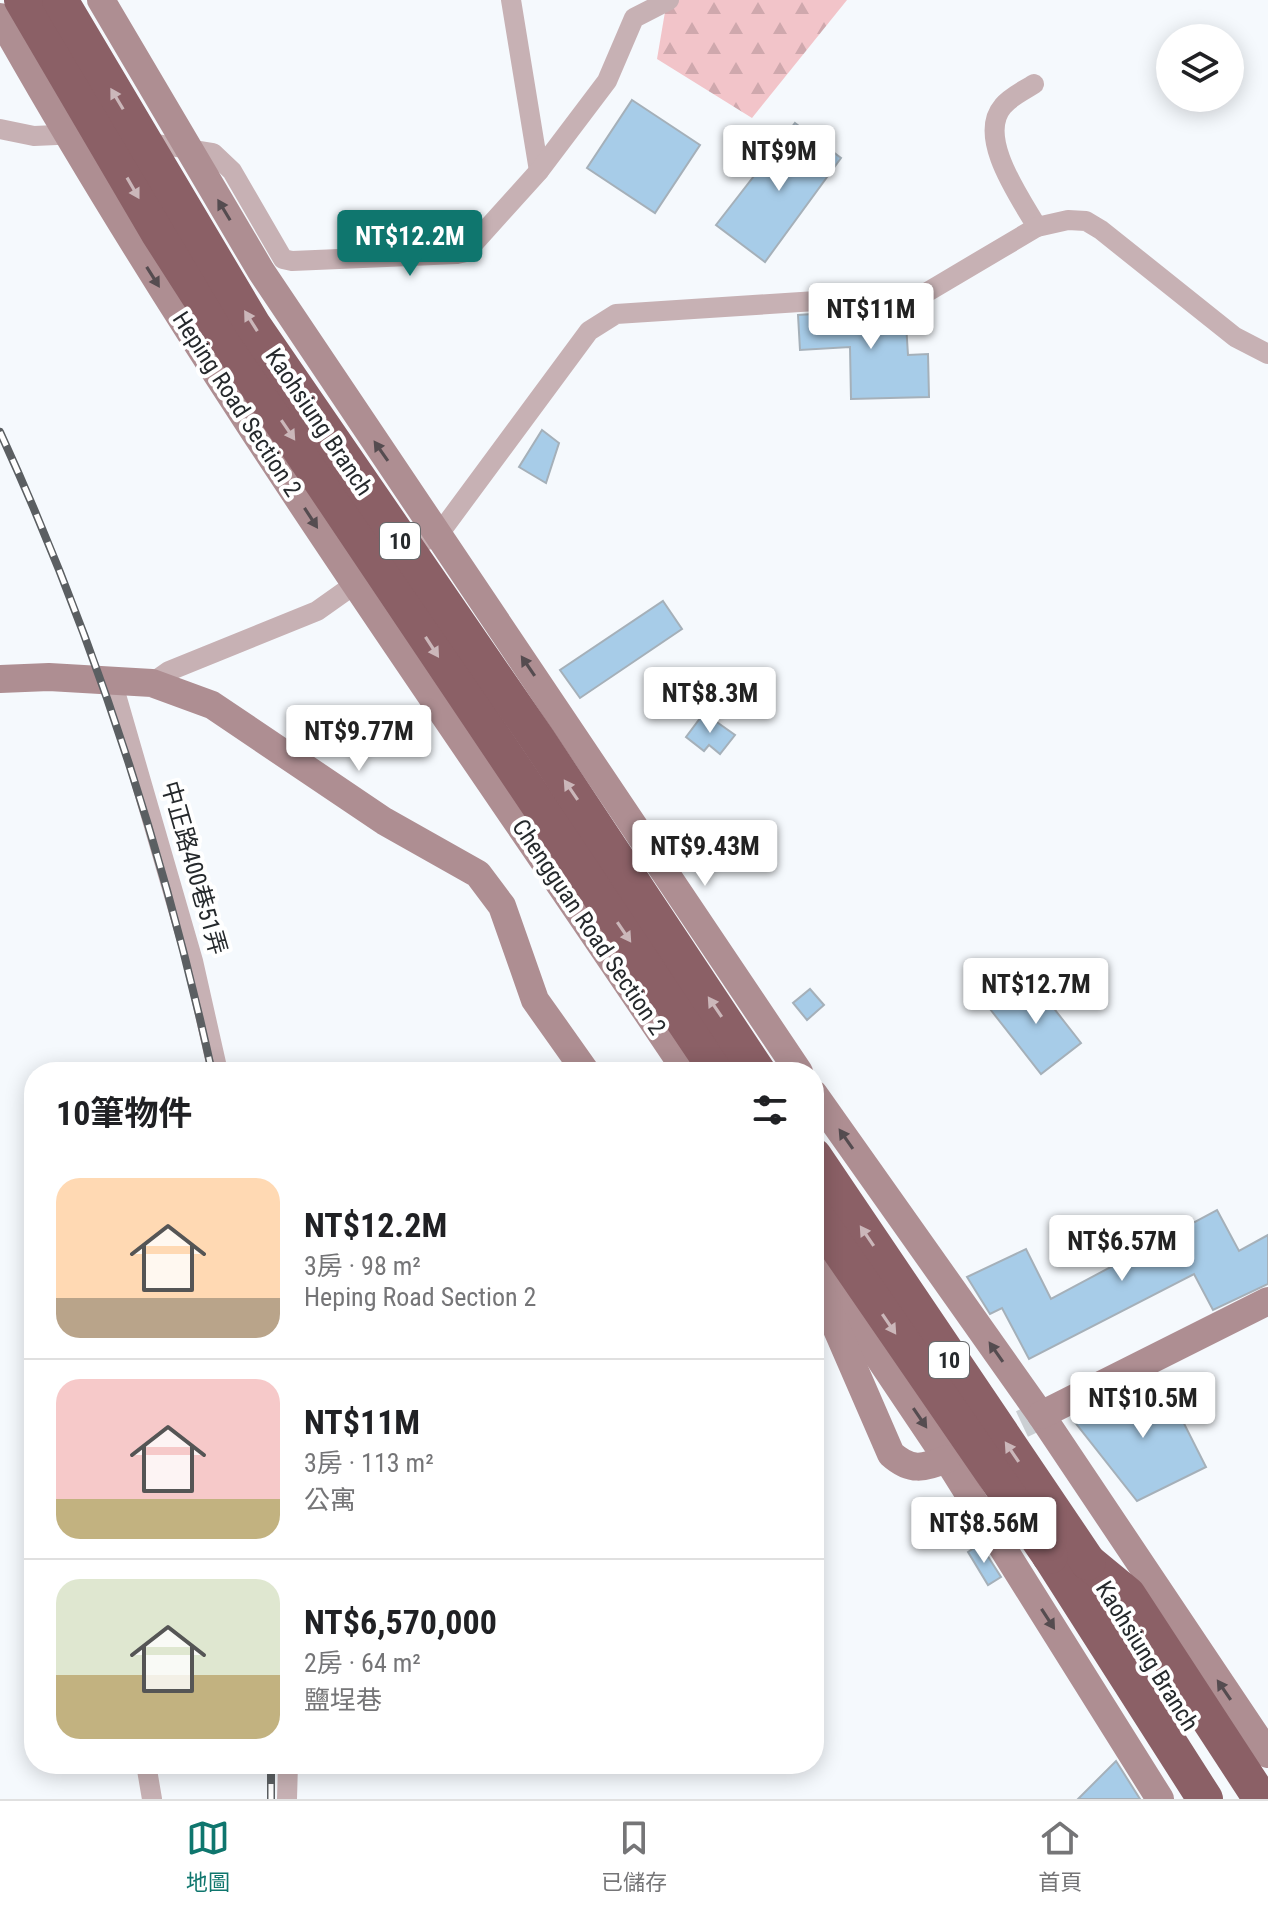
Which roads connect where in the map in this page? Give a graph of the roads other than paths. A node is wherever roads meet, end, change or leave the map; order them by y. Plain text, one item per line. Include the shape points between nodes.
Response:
1 (22, 0) edge
2 (60, 0) edge
3 (101, 0) edge
4 (511, 0) edge
5 (669, 0) edge
6 (0, 17) edge
7 (1034, 84) dead end
8 (0, 129) edge
9 (65, 133) junction
10 (186, 146) junction
11 (539, 171) junction
12 (1037, 227) junction
13 (1268, 354) edge
14 (439, 534) junction
15 (355, 583) junction
16 (0, 679) edge
17 (112, 681) junction
18 (152, 683) junction
19 (490, 782) joint
20 (216, 1062) edge
21 (579, 1062) edge
22 (680, 1062) edge
23 (711, 1062) edge
24 (751, 1062) edge
25 (792, 1062) edge
26 (824, 1108) edge
27 (824, 1171) edge
28 (824, 1228) edge
29 (824, 1276) edge
30 (1268, 1301) edge
31 (824, 1302) edge
32 (1041, 1415) junction
33 (947, 1459) junction
34 (1050, 1556) junction
35 (1088, 1562) junction
36 (1268, 1754) edge
37 (148, 1774) edge
38 (288, 1774) edge
39 (152, 1799) edge
40 (287, 1799) edge
41 (1160, 1799) edge
42 (1181, 1799) edge
43 (1205, 1799) edge
44 (1238, 1799) edge
45 (1261, 1799) edge

1 -> 23 highway, Kaohsiung Branch / 10, bridge via 242,363
24 -> 2 highway, Kaohsiung Branch / 10, bridge via 253,325
3 - 10 street
4 - 11 street
5 - 11 street via 634,18 607,81
6 - 9 street, Heping Road Section 2
7 - 12 street via 1003,106 994,131 1005,171
8 - 9 street via 34,136
9 - 10 street
9 -> 15 street, Heping Road Section 2 via 154,279
10 - 11 street via 213,153 232,171 276,250 292,261 466,252
14 -> 10 street via 261,271
12 - 13 street via 1086,221 1235,337
12 - 14 street via 924,294 616,314 600,321
14 - 15 street
25 -> 14 street
15 - 18 street via 317,611 169,671
15 - 19 street, Heping Road Section 2
16 - 17 street
17 - 18 street
17 - 20 street, 中正路400巷51弄 via 193,961
18 - 21 street via 222,711 384,821 478,874 502,906 535,1000
19 - 22 street, Chengguan Road Section 2
32 -> 26 street
35 -> 27 highway, Kaohsiung Branch / 10, bridge
28 -> 34 highway, Kaohsiung Branch / 10, bridge
29 -> 33 street
30 - 32 street
31 - 33 street via 891,1454 903,1465 919,1469
36 -> 32 street
33 -> 41 street
34 - 42 highway
34 - 43 highway, Kaohsiung Branch / 10
35 - 44 highway, Kaohsiung Branch / 10
35 - 45 highway via 1128,1595
37 - 39 street
38 - 40 street

